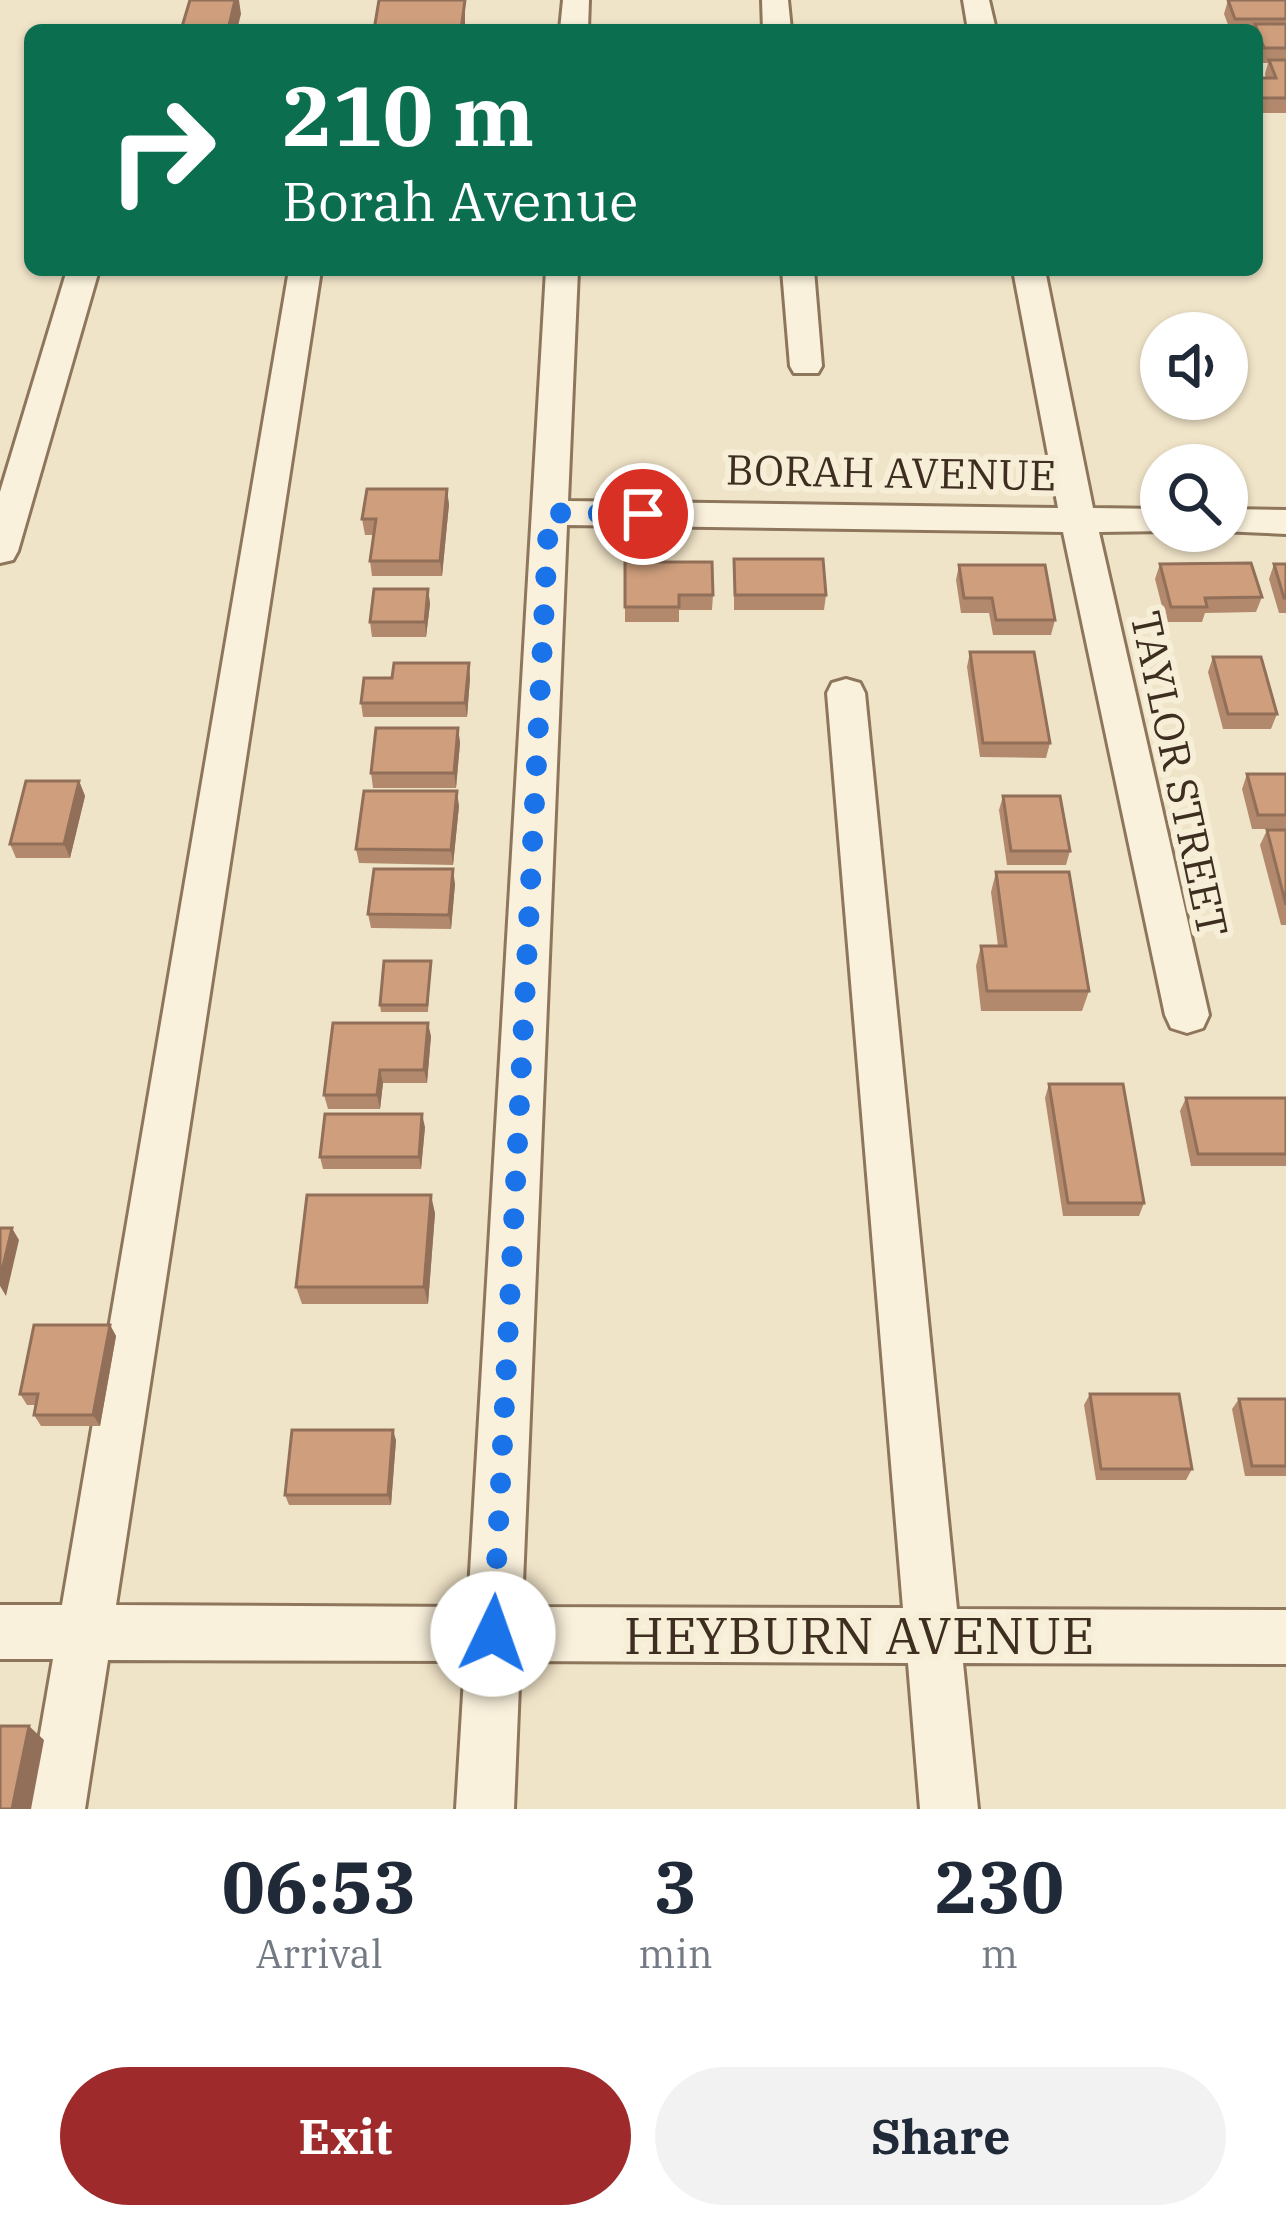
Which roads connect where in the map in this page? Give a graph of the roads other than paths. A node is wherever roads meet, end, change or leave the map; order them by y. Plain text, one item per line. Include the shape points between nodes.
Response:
1 (81, 276) edge
2 (304, 276) edge
3 (562, 276) edge
4 (798, 276) edge
5 (1030, 276) edge
6 (806, 366) dead end
7 (549, 513) junction
8 (1078, 519) junction
9 (1140, 520) edge
10 (1248, 521) edge
11 (1286, 522) edge
12 (0, 551) edge
13 (845, 693) dead end
14 (1187, 1015) dead end
15 (88, 1631) junction
16 (0, 1632) edge
17 (493, 1634) junction
18 (932, 1634) junction
19 (1286, 1637) edge
20 (56, 1809) edge
21 (485, 1809) edge
22 (949, 1809) edge

1 - 12 street
2 - 15 street
3 - 7 street
4 - 6 street
5 - 8 street, TAYLOR STREET
7 - 8 street, BORAH AVENUE
7 - 17 street
8 - 9 street, BORAH AVENUE
8 - 14 street, TAYLOR STREET
10 - 11 street
13 - 18 street
15 - 16 street, HEYBURN AVENUE
15 - 17 street, HEYBURN AVENUE
15 - 20 street
17 - 18 street, HEYBURN AVENUE
17 - 21 street
18 - 19 street, HEYBURN AVENUE
18 - 22 street

